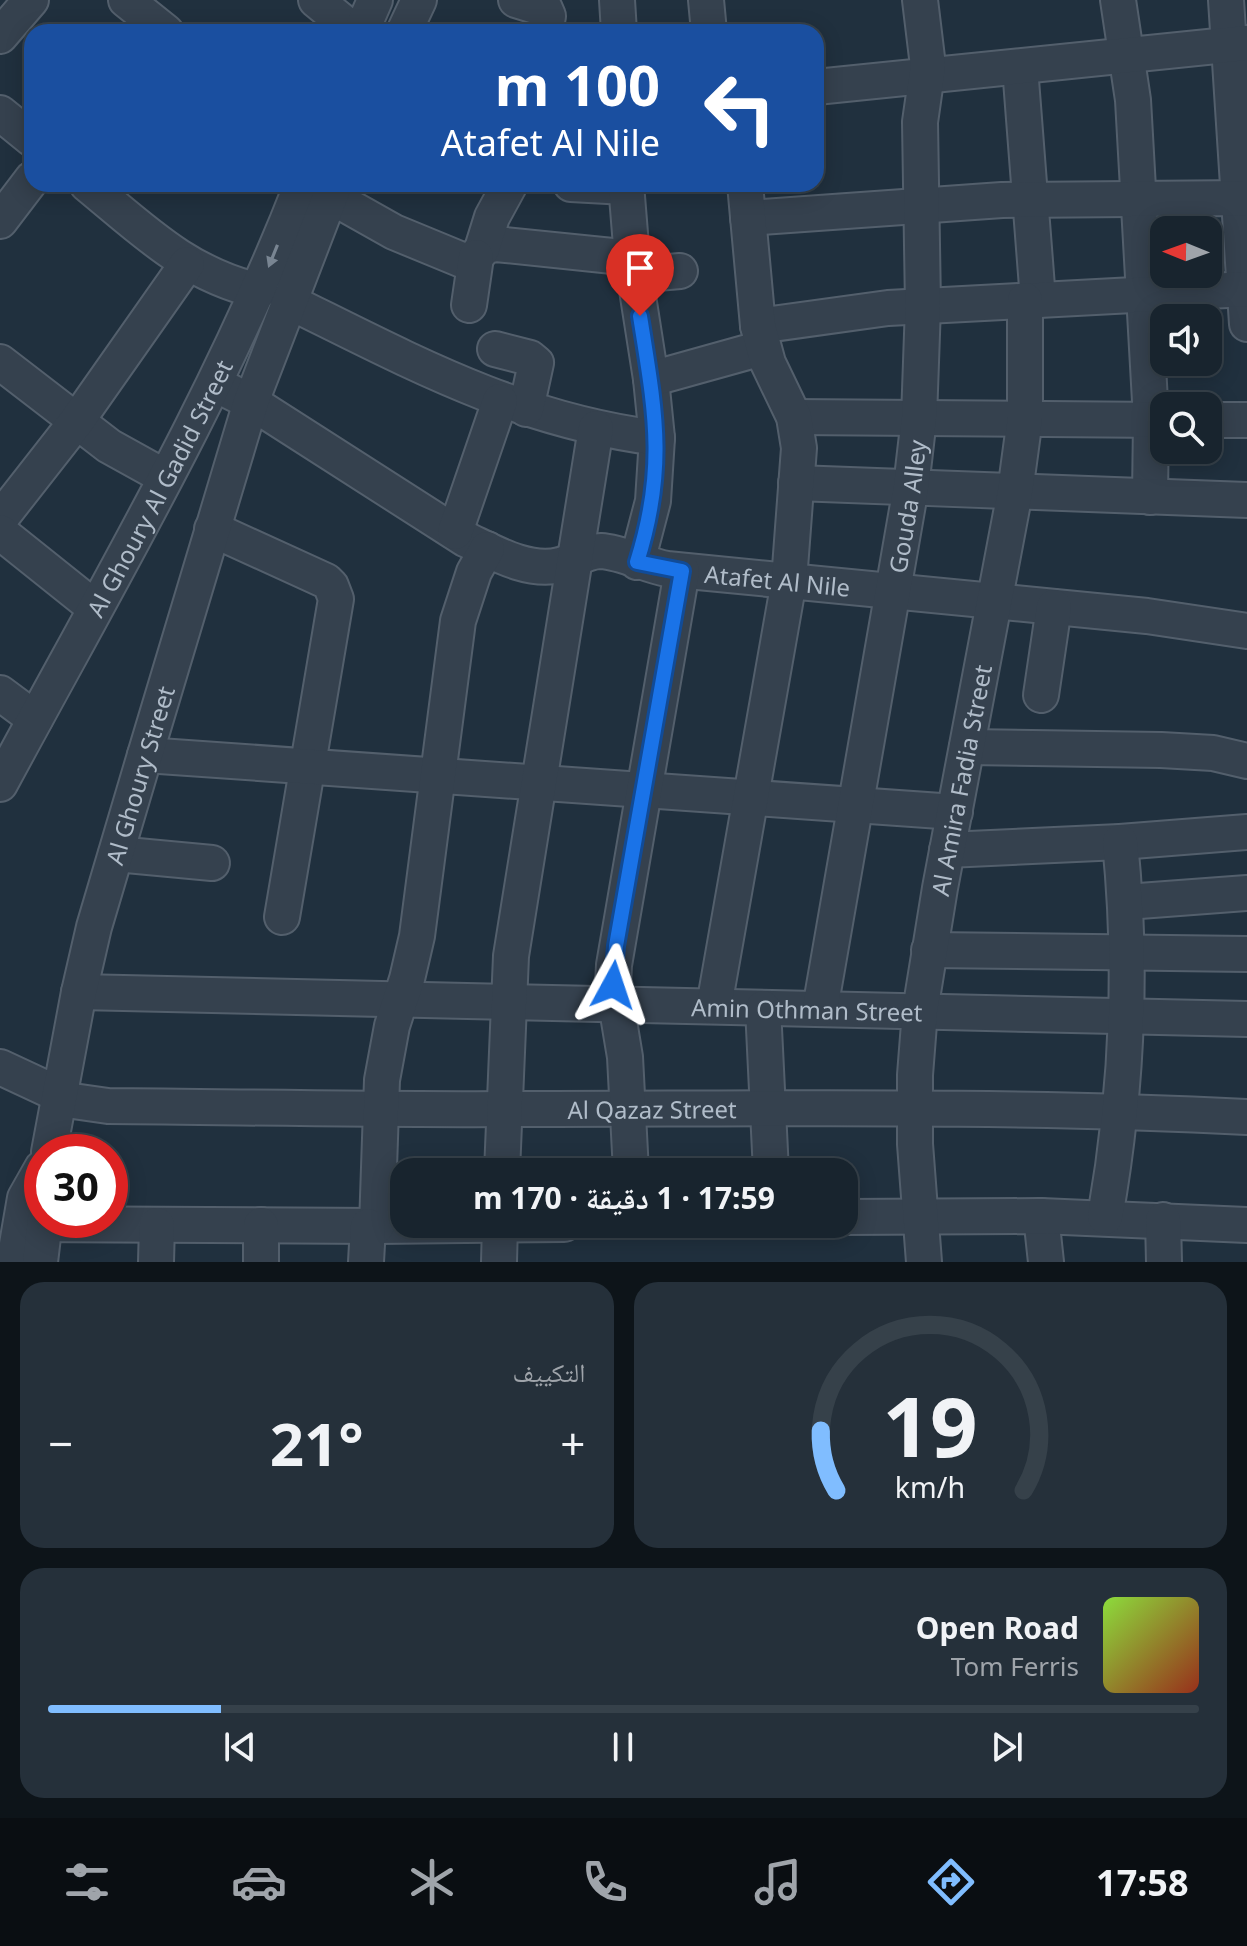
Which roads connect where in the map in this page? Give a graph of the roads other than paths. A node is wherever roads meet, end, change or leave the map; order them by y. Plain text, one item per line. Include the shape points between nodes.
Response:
1 (31, 0) edge
2 (316, 0) edge
3 (375, 0) edge
4 (419, 0) edge
5 (516, 0) edge
6 (617, 0) edge
7 (706, 0) edge
8 (920, 0) edge
9 (1118, 0) edge
10 (1226, 0) edge
11 (348, 24) edge
12 (362, 24) edge
13 (408, 24) edge
14 (546, 24) edge
15 (618, 24) edge
16 (708, 24) edge
17 (0, 36) edge
18 (1239, 44) edge
19 (1128, 56) junction
20 (1020, 67) junction
21 (927, 77) junction
22 (824, 86) edge
23 (0, 113) edge
24 (24, 132) edge
25 (24, 190) edge
26 (97, 192) edge
27 (320, 192) edge
28 (329, 192) edge
29 (506, 192) edge
30 (627, 192) edge
31 (746, 192) edge
32 (1138, 198) junction
33 (1243, 198) edge
34 (1030, 199) junction
35 (923, 205) junction
36 (748, 218) junction
37 (0, 221) edge
38 (479, 253) junction
39 (187, 264) junction
40 (633, 267) junction
41 (680, 271) dead end
42 (1246, 289) edge
43 (1142, 294) junction
44 (273, 296) junction
45 (1031, 300) junction
46 (469, 305) dead end
47 (923, 306) junction
48 (1247, 324) edge
49 (760, 337) junction
50 (511, 348) dead end
51 (0, 362) edge
52 (651, 379) junction
53 (215, 384) junction
54 (1154, 392) edge
55 (251, 402) junction
56 (513, 405) junction
57 (794, 417) junction
58 (919, 418) junction
59 (1025, 418) junction
60 (1150, 420) edge
61 (1222, 420) edge
62 (1247, 420) edge
63 (76, 422) junction
64 (596, 428) junction
65 (657, 438) junction
66 (1153, 464) edge
67 (165, 477) junction
68 (796, 483) junction
69 (911, 487) junction
70 (1015, 492) junction
71 (1150, 497) junction
72 (1247, 500) edge
73 (0, 519) edge
74 (212, 529) junction
75 (0, 532) edge
76 (455, 532) junction
77 (487, 549) junction
78 (575, 558) junction
79 (637, 562) junction
80 (682, 571) junction
81 (789, 581) junction
82 (893, 591) junction
83 (995, 602) junction
84 (1054, 607) junction
85 (95, 608) junction
86 (1247, 631) edge
87 (0, 693) edge
88 (1041, 695) dead end
89 (35, 719) junction
90 (967, 747) junction
91 (145, 755) junction
92 (1247, 761) edge
93 (306, 767) junction
94 (438, 776) junction
95 (540, 782) junction
96 (0, 784) edge
97 (644, 790) junction
98 (751, 798) junction
99 (856, 805) junction
100 (955, 812) junction
101 (1247, 832) edge
102 (1120, 842) junction
103 (947, 850) junction
104 (116, 854) junction
105 (212, 863) dead end
106 (1247, 893) edge
107 (1126, 902) junction
108 (282, 917) dead end
109 (929, 950) junction
110 (1128, 952) junction
111 (1247, 954) edge
112 (79, 992) junction
113 (400, 1000) junction
114 (507, 1002) junction
115 (616, 1004) junction
116 (714, 1006) junction
117 (763, 1008) junction
118 (820, 1009) junction
119 (920, 1011) junction
120 (1128, 1016) junction
121 (1247, 1019) edge
122 (0, 1067) edge
123 (58, 1093) junction
124 (915, 1107) junction
125 (380, 1108) junction
126 (769, 1108) junction
127 (504, 1109) junction
128 (628, 1109) junction
129 (1122, 1110) junction
130 (1247, 1117) edge
131 (52, 1134) edge
132 (502, 1158) edge
133 (630, 1158) edge
134 (771, 1158) edge
135 (920, 1215) junction
136 (1041, 1216) junction
137 (858, 1217) edge
138 (1105, 1217) junction
139 (1163, 1220) junction
140 (128, 1225) edge
141 (157, 1225) junction
142 (261, 1225) junction
143 (1247, 1225) edge
144 (372, 1226) junction
145 (390, 1226) edge
146 (28, 1238) edge
147 (38, 1238) edge
148 (500, 1238) edge
149 (14, 1262) edge
150 (40, 1262) edge
151 (156, 1262) edge
152 (261, 1262) edge
153 (366, 1262) edge
154 (499, 1262) edge
155 (924, 1262) edge
156 (1046, 1262) edge
157 (1164, 1262) edge

1 - 17 street
2 - 11 street
3 - 12 street
4 - 13 street
5 - 14 street via 545,9
6 - 15 street
7 - 16 street
8 - 21 street, Gouda Alley
9 - 19 street
10 - 18 street
18 - 19 street
18 - 33 street
19 - 20 street
19 - 32 street
20 - 21 street
20 - 34 street, Al Amira Fadia Street
21 - 22 street
21 - 35 street, Gouda Alley via 920,122
23 - 24 street
25 - 37 street
26 - 39 street
27 - 44 street, Al Ghoury Al Gadid Street
28 - 38 street via 439,251 462,260
29 - 38 street
30 - 40 street
31 - 36 street
32 - 33 street
32 - 34 street
32 - 43 street
33 - 42 street
34 - 35 street
34 - 45 street, Al Amira Fadia Street
35 - 36 street
35 - 47 street, Gouda Alley
36 - 49 street
38 - 40 street via 496,244
38 - 46 street
39 - 44 street
39 - 63 street
40 - 41 street
40 - 52 street
42 - 43 street
42 - 48 street
43 - 45 street
43 - 54 street
44 - 53 street, Al Ghoury Al Gadid Street
44 - 55 street, Al Ghoury Al Gadid Street
44 - 56 street
45 - 47 street
45 - 59 street, Al Amira Fadia Street
47 - 49 street via 848,312
47 - 58 street, Gouda Alley
49 - 52 street
49 - 57 street
50 - 56 street via 537,366
51 - 63 street
52 - 65 street
53 - 55 street, Atafet Al Nile
53 - 67 street, Al Ghoury Al Gadid Street
55 - 74 street, Al Ghoury Street
55 - 76 street, Atafet Al Nile
56 - 64 street
56 - 76 street
57 - 58 street
57 - 68 street via 799,448
58 - 59 street
58 - 69 street, Gouda Alley
59 - 60 street
59 - 70 street, Al Amira Fadia Street
61 - 62 street
63 - 67 street
63 - 73 street
64 - 65 street
64 - 78 street
65 - 79 street via 653,501
66 - 71 street
67 - 85 street, Al Ghoury Al Gadid Street
68 - 69 street
68 - 81 street
69 - 70 street
69 - 82 street, Gouda Alley
70 - 71 street
70 - 83 street, Al Amira Fadia Street
71 - 72 street
74 - 91 street, Al Ghoury Street
74 - 93 street via 326,581 335,592
75 - 85 street
76 - 77 street, Atafet Al Nile
77 - 78 street, Atafet Al Nile via 540,566
77 - 94 street via 458,621
78 - 79 street, Atafet Al Nile via 597,551
78 - 95 street
79 - 80 street, Atafet Al Nile
80 - 81 street, Atafet Al Nile
80 - 97 street
81 - 82 street, Atafet Al Nile
81 - 98 street
82 - 83 street, Atafet Al Nile
82 - 99 street, Gouda Alley
83 - 84 street, Atafet Al Nile
83 - 90 street, Al Amira Fadia Street
84 - 86 street, Atafet Al Nile
84 - 88 street
85 - 89 street, Al Ghoury Al Gadid Street
87 - 89 street
89 - 96 street, Al Ghoury Al Gadid Street
90 - 92 street via 1187,751
90 - 100 street, Al Amira Fadia Street
91 - 93 street
91 - 104 street, Al Ghoury Street
93 - 94 street
93 - 108 street
94 - 95 street
94 - 113 street via 417,936
95 - 97 street
95 - 114 street
97 - 98 street
97 - 115 street via 615,956
98 - 99 street
98 - 116 street
99 - 100 street
99 - 118 street, Gouda Alley
100 - 103 street, Al Amira Fadia Street
101 - 102 street
102 - 103 street
102 - 107 street
103 - 109 street, Al Amira Fadia Street
104 - 105 street
104 - 112 street, Al Ghoury Street
106 - 107 street
107 - 110 street
109 - 110 street
109 - 119 street, Al Amira Fadia Street
110 - 111 street
110 - 120 street
112 - 113 street, Amin Othman Street
112 - 123 street, Al Ghoury Street
113 - 114 street, Amin Othman Street
113 - 125 street via 386,1053
114 - 115 street, Amin Othman Street
114 - 127 street
115 - 116 street, Amin Othman Street
115 - 128 street
116 - 117 street, Amin Othman Street
117 - 118 street, Amin Othman Street
117 - 126 street
118 - 119 street, Amin Othman Street
119 - 120 street, Amin Othman Street
119 - 124 street, Al Amira Fadia Street
120 - 121 street, Amin Othman Street
120 - 129 street
122 - 123 street, Al Qazaz Street
123 - 125 street, Al Qazaz Street via 108,1106
123 - 131 street, Al Ghoury Street
124 - 126 street, Al Qazaz Street
124 - 129 street, Al Qazaz Street
124 - 135 street, Al Amira Fadia Street
125 - 127 street, Al Qazaz Street
125 - 144 street
126 - 128 street, Al Qazaz Street
126 - 134 street
127 - 128 street, Al Qazaz Street
127 - 132 street
128 - 133 street
129 - 130 street, Al Qazaz Street
129 - 138 street
135 - 136 street
135 - 137 street
135 - 155 street, Al Amira Fadia Street
136 - 138 street
136 - 156 street
138 - 139 street
139 - 143 street
139 - 157 street
140 - 141 street
141 - 142 street
141 - 151 street
142 - 144 street
142 - 152 street
144 - 145 street
144 - 153 street
146 - 149 street
147 - 150 street
148 - 154 street

